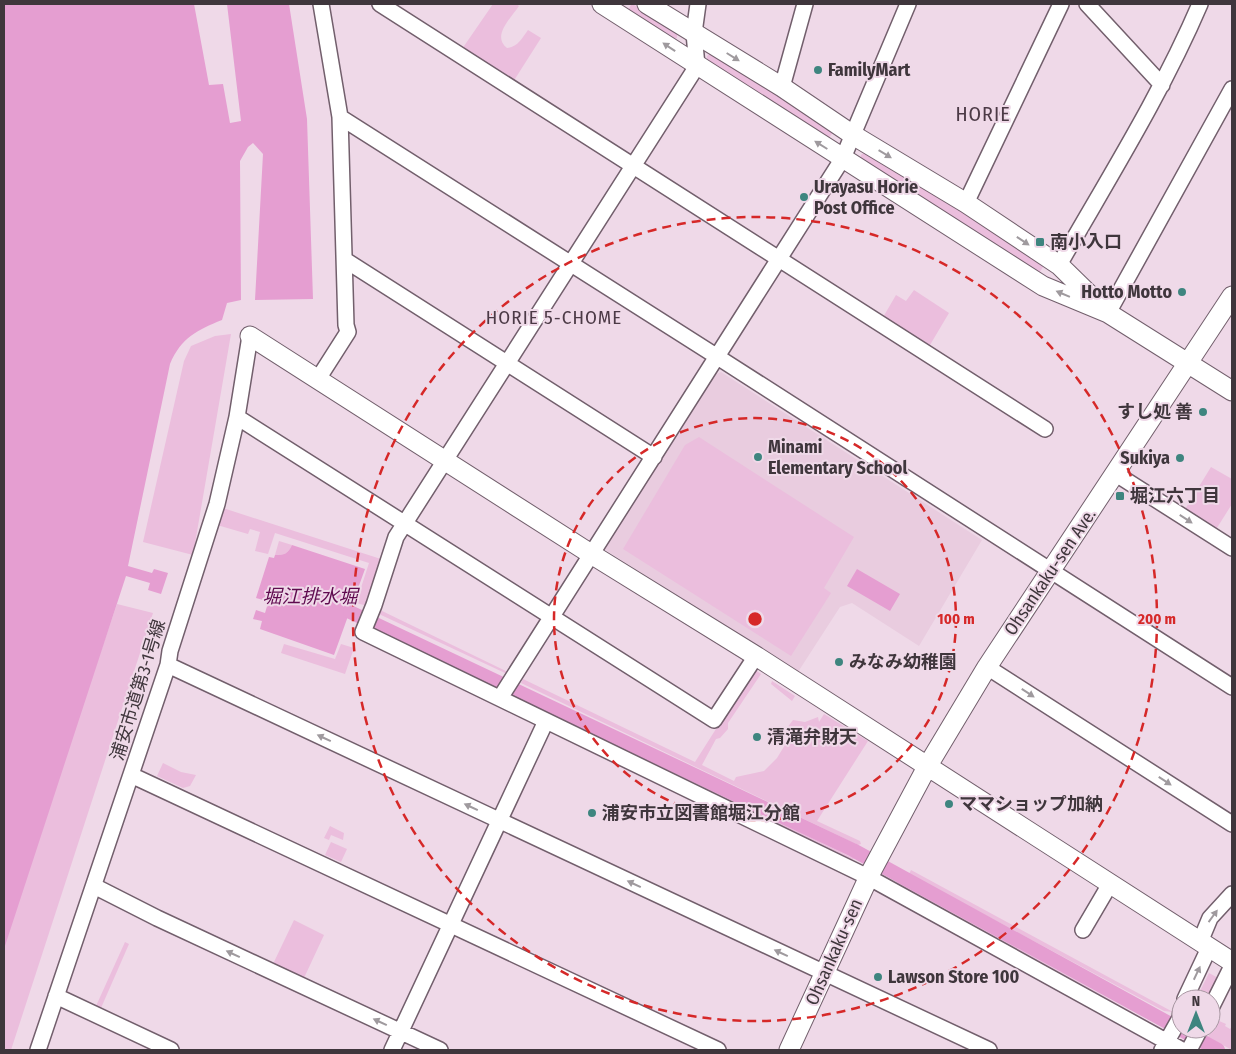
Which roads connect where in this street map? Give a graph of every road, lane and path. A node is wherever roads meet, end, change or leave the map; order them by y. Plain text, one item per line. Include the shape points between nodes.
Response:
1 (321, 4) edge
2 (380, 4) edge
3 (602, 4) edge
4 (647, 4) edge
5 (698, 4) edge
6 (805, 4) edge
7 (908, 4) edge
8 (1061, 4) edge
9 (1087, 4) edge
10 (1200, 4) edge
11 (621, 9) edge
12 (694, 33) junction
13 (697, 66) junction
14 (1162, 85) junction
15 (782, 87) junction
16 (1232, 89) edge
17 (340, 117) junction
18 (853, 135) junction
19 (842, 158) junction
20 (633, 166) junction
21 (966, 203) junction
22 (345, 260) junction
23 (779, 260) junction
24 (571, 264) junction
25 (1059, 265) junction
26 (1232, 296) edge
27 (1108, 314) junction
28 (250, 336) joint
29 (716, 356) junction
30 (1188, 362) junction
31 (507, 364) junction
32 (318, 379) junction
33 (1232, 391) edge
34 (237, 417) junction
35 (1045, 429) dead end
36 (654, 457) junction
37 (446, 460) junction
38 (1116, 474) junction
39 (405, 524) junction
40 (1232, 548) edge
41 (591, 554) junction
42 (1051, 572) junction
43 (551, 616) junction
44 (756, 656) junction
45 (168, 665) junction
46 (987, 667) junction
47 (1232, 687) edge
48 (500, 698) junction
49 (546, 721) junction
50 (927, 767) junction
51 (131, 775) junction
52 (500, 820) junction
53 (1232, 824) edge
54 (873, 867) junction
55 (1110, 884) junction
56 (94, 886) junction
57 (1232, 894) edge
58 (450, 926) junction
59 (1083, 930) dead end
60 (1204, 945) junction
61 (1232, 962) edge
62 (1232, 966) edge
63 (825, 974) junction
64 (1189, 989) edge
65 (1220, 989) edge
66 (56, 996) junction
67 (400, 1032) junction
68 (1194, 1039) edge
69 (1166, 1042) edge
70 (38, 1050) edge
71 (171, 1050) edge
72 (392, 1050) edge
73 (440, 1050) edge
74 (718, 1050) edge
75 (789, 1050) edge
76 (989, 1050) edge
77 (1187, 1050) edge

1 - 17 street
2 - 20 street
3 - 11 street
4 - 12 street
5 - 12 street
6 - 15 street
7 - 18 street
8 - 21 street
9 - 14 street
10 - 14 street
13 -> 11 street
12 - 13 street
12 -> 15 street
19 -> 13 street
13 - 20 street
14 - 25 street
15 - 18 street
16 - 27 street
17 - 22 street
17 - 24 street
18 - 19 street
18 -> 21 street
19 - 23 street
27 -> 19 street via 1043,286
20 - 23 street
20 - 24 street
21 -> 25 street
22 - 31 street
22 - 32 street via 348,332
23 - 29 street
23 - 35 street
24 - 29 street
24 - 31 street
25 - 27 street
26 - 30 street, Ohsankaku-sen Ave.
27 - 30 street
28 - 32 street
28 - 34 street, 浦安市道第3-1号線
29 - 36 street
29 - 42 street
30 - 33 street
30 - 38 street, Ohsankaku-sen Ave.
31 - 36 street
31 - 37 street
32 - 37 street
34 - 39 street
34 - 45 street, 浦安市道第3-1号線 via 217,504
36 - 41 street
37 - 39 street
37 - 41 street
38 -> 40 street
38 - 42 street, Ohsankaku-sen Ave.
39 - 43 street
39 - 48 street via 396,537 363,632
41 - 43 street
41 - 44 street
42 - 46 street, Ohsankaku-sen Ave.
42 - 47 street
43 - 44 street via 714,720
43 - 48 street
44 - 50 street
45 - 51 street, 浦安市道第3-1号線
52 -> 45 street
46 - 50 street, Ohsankaku-sen Ave.
46 -> 53 street
48 - 49 street
49 - 52 street
49 - 54 street
50 - 54 street, Ohsankaku-sen Ave.
50 - 55 street
51 - 56 street, 浦安市道第3-1号線
51 - 58 street
52 - 58 street
63 -> 52 street
54 - 63 street, Ohsankaku-sen
54 - 69 street
55 - 59 street
55 - 60 street
56 - 66 street, 浦安市道第3-1号線
67 -> 56 street
60 -> 57 street via 1210,918
58 - 67 street
58 - 74 street
60 - 61 street
64 -> 60 street
62 - 65 street
63 - 75 street, Ohsankaku-sen
63 - 76 street
66 - 70 street, 浦安市道第3-1号線
66 - 71 street
67 - 72 street
67 - 73 street
68 - 77 street
69 - 77 street

